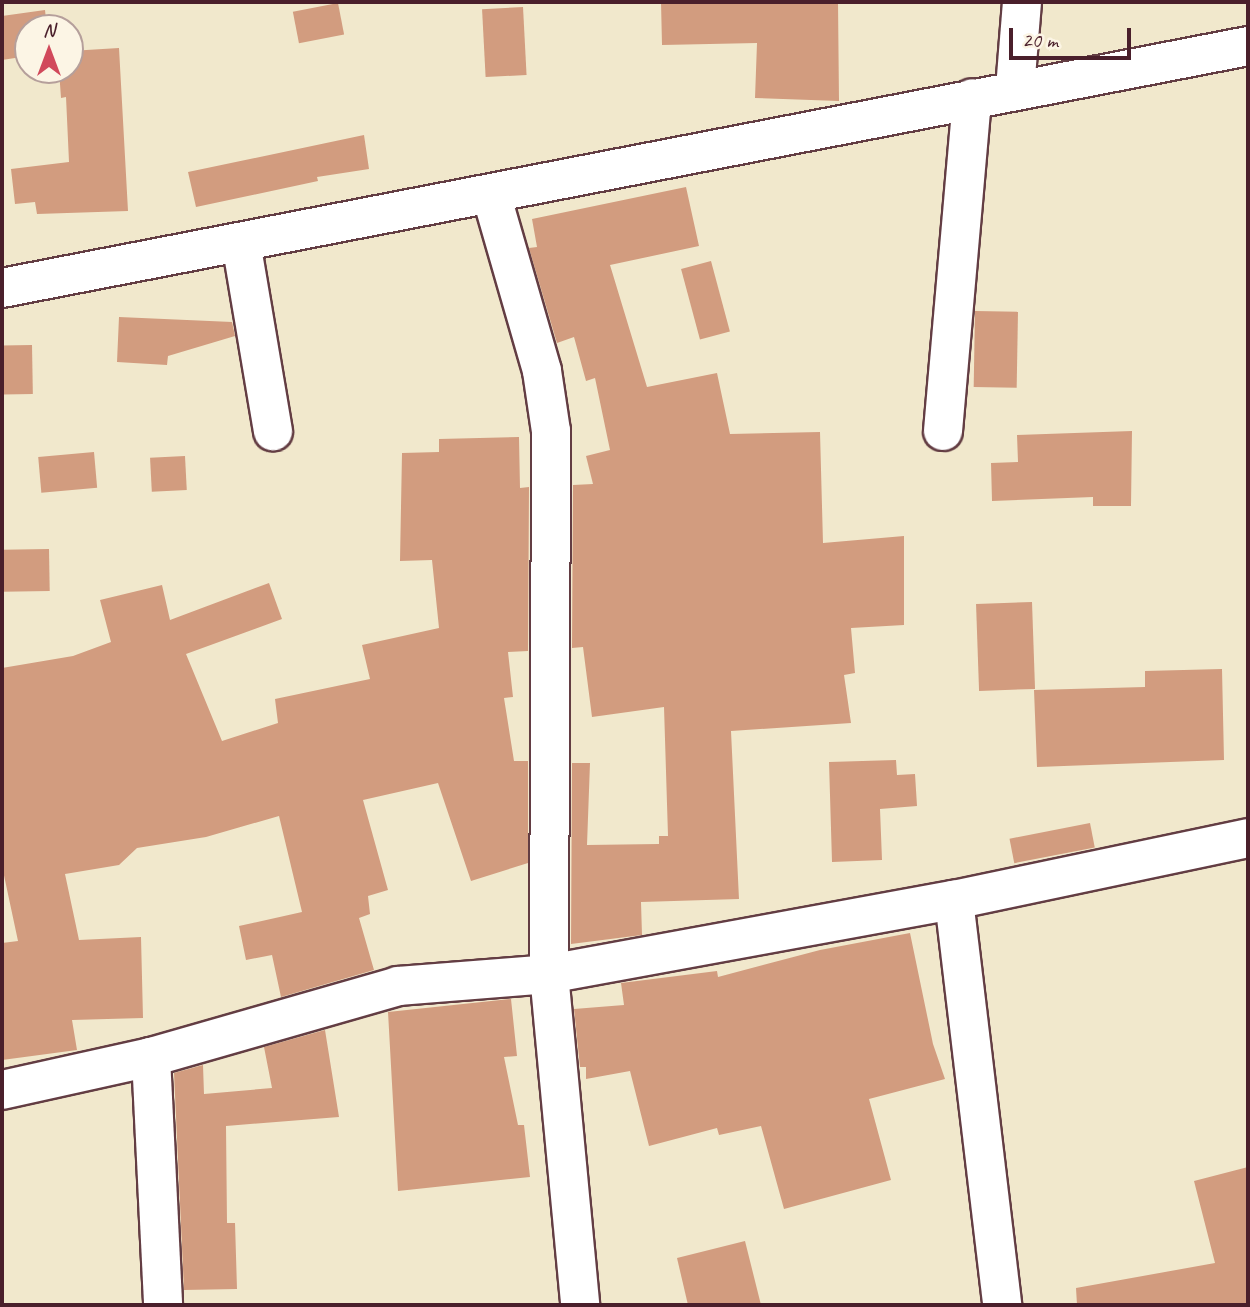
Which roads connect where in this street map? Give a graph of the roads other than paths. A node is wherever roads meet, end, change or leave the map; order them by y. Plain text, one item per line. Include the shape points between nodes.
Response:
1 (1022, 2) edge
2 (1248, 46) edge
3 (1015, 89) junction
4 (972, 98) junction
5 (491, 194) junction
6 (241, 242) junction
7 (2, 288) edge
8 (273, 431) dead end
9 (943, 431) dead end
10 (1248, 838) edge
11 (954, 900) junction
12 (549, 974) junction
13 (151, 1057) junction
14 (2, 1090) edge
15 (163, 1305) edge
16 (580, 1305) edge
17 (1002, 1305) edge

1 - 3 street
2 - 3 street
3 - 4 street
4 - 5 street
4 - 9 street
5 - 6 street
5 - 12 street via 542,371 551,431
6 - 7 street
6 - 8 street
10 - 11 street
11 - 12 street
11 - 17 street
12 - 13 street via 398,986
12 - 16 street
13 - 14 street
13 - 15 street

